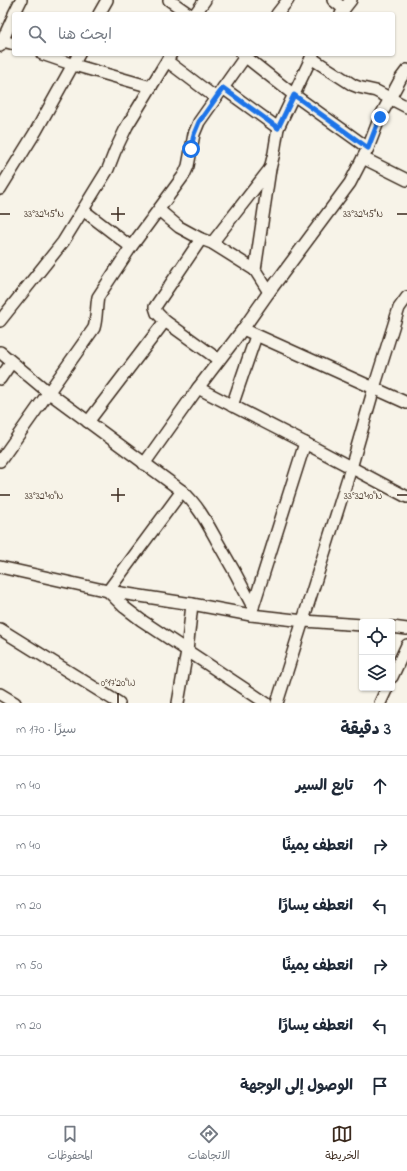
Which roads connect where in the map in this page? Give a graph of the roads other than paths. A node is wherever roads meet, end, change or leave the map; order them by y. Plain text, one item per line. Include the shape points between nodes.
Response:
1 (21, 0) edge
2 (169, 0) edge
3 (205, 0) edge
4 (288, 0) edge
5 (333, 0) edge
6 (352, 0) edge
7 (343, 11) edge
8 (15, 12) edge
9 (186, 12) edge
10 (196, 12) edge
11 (279, 12) edge
12 (12, 18) edge
13 (1, 42) edge
14 (12, 44) edge
15 (48, 56) edge
16 (78, 56) edge
17 (244, 56) edge
18 (246, 56) edge
19 (312, 56) edge
20 (169, 58) edge
21 (74, 65) junction
22 (405, 76) edge
23 (151, 88) junction
24 (223, 88) junction
25 (294, 95) junction
26 (216, 98) junction
27 (390, 98) junction
28 (407, 107) edge
29 (278, 128) junction
30 (365, 153) junction
31 (270, 169) junction
32 (407, 180) edge
33 (0, 189) edge
34 (83, 210) junction
35 (159, 210) junction
36 (201, 239) junction
37 (212, 243) junction
38 (131, 247) junction
39 (254, 270) junction
40 (269, 292) junction
41 (407, 297) edge
42 (0, 320) edge
43 (165, 320) junction
44 (243, 329) junction
45 (256, 336) junction
46 (0, 352) edge
47 (219, 360) junction
48 (11, 363) junction
49 (0, 379) edge
50 (198, 388) junction
51 (374, 388) junction
52 (48, 392) junction
53 (407, 403) edge
54 (232, 406) junction
55 (88, 422) junction
56 (305, 442) junction
57 (0, 461) edge
58 (144, 464) junction
59 (351, 468) junction
60 (182, 491) junction
61 (407, 497) edge
62 (0, 567) edge
63 (108, 591) junction
64 (192, 604) junction
65 (252, 611) junction
66 (304, 621) junction
67 (359, 625) edge
68 (395, 627) edge
69 (0, 629) edge
70 (407, 629) edge
71 (407, 645) edge
72 (187, 651) junction
73 (395, 671) edge
74 (386, 691) edge
75 (0, 694) edge
76 (15, 703) edge
77 (119, 703) edge
78 (178, 703) edge
79 (266, 703) edge
80 (277, 703) edge
81 (380, 703) edge

1 - 8 street
2 - 9 street
3 - 10 street
4 - 11 street
5 - 7 street
6 - 7 street
12 - 13 street
13 - 14 street
15 - 21 street
16 - 21 street
17 - 24 street
18 - 25 street
19 - 25 street
19 - 27 street via 358,88 376,91
20 - 23 street
20 - 26 street
21 - 23 street
21 - 33 street
22 - 27 street
23 - 34 street via 127,126 108,169
24 - 26 street
24 - 29 street
25 - 29 street
25 - 30 street
26 - 35 street via 194,134 184,175
27 - 28 street
27 - 30 street
29 - 31 street
30 - 32 street
30 - 40 street via 350,182
31 - 37 street
31 - 39 street
34 - 38 street
34 - 42 street via 63,242
35 - 36 street via 179,227
35 - 38 street
36 - 37 street
36 - 43 street via 155,307 157,313
37 - 39 street
38 - 52 street via 98,297 94,328
39 - 40 street
40 - 44 street
41 - 51 street via 400,308
43 - 47 street
43 - 55 street
44 - 45 street
44 - 47 street
45 - 51 street
45 - 54 street
46 - 48 street
47 - 50 street
48 - 49 street
48 - 52 street
50 - 54 street
50 - 58 street
51 - 53 street
51 - 59 street
52 - 55 street
52 - 57 street
54 - 56 street
55 - 58 street
56 - 59 street
56 - 65 street
58 - 60 street
59 - 61 street
59 - 66 street
60 - 63 street
60 - 65 street via 200,510 238,576
62 - 63 street
63 - 64 street
63 - 72 street via 124,607
64 - 65 street
64 - 72 street
65 - 66 street
66 - 67 street
66 - 80 street
68 - 70 street
69 - 77 street
71 - 73 street
72 - 78 street
72 - 79 street
74 - 81 street
75 - 76 street

